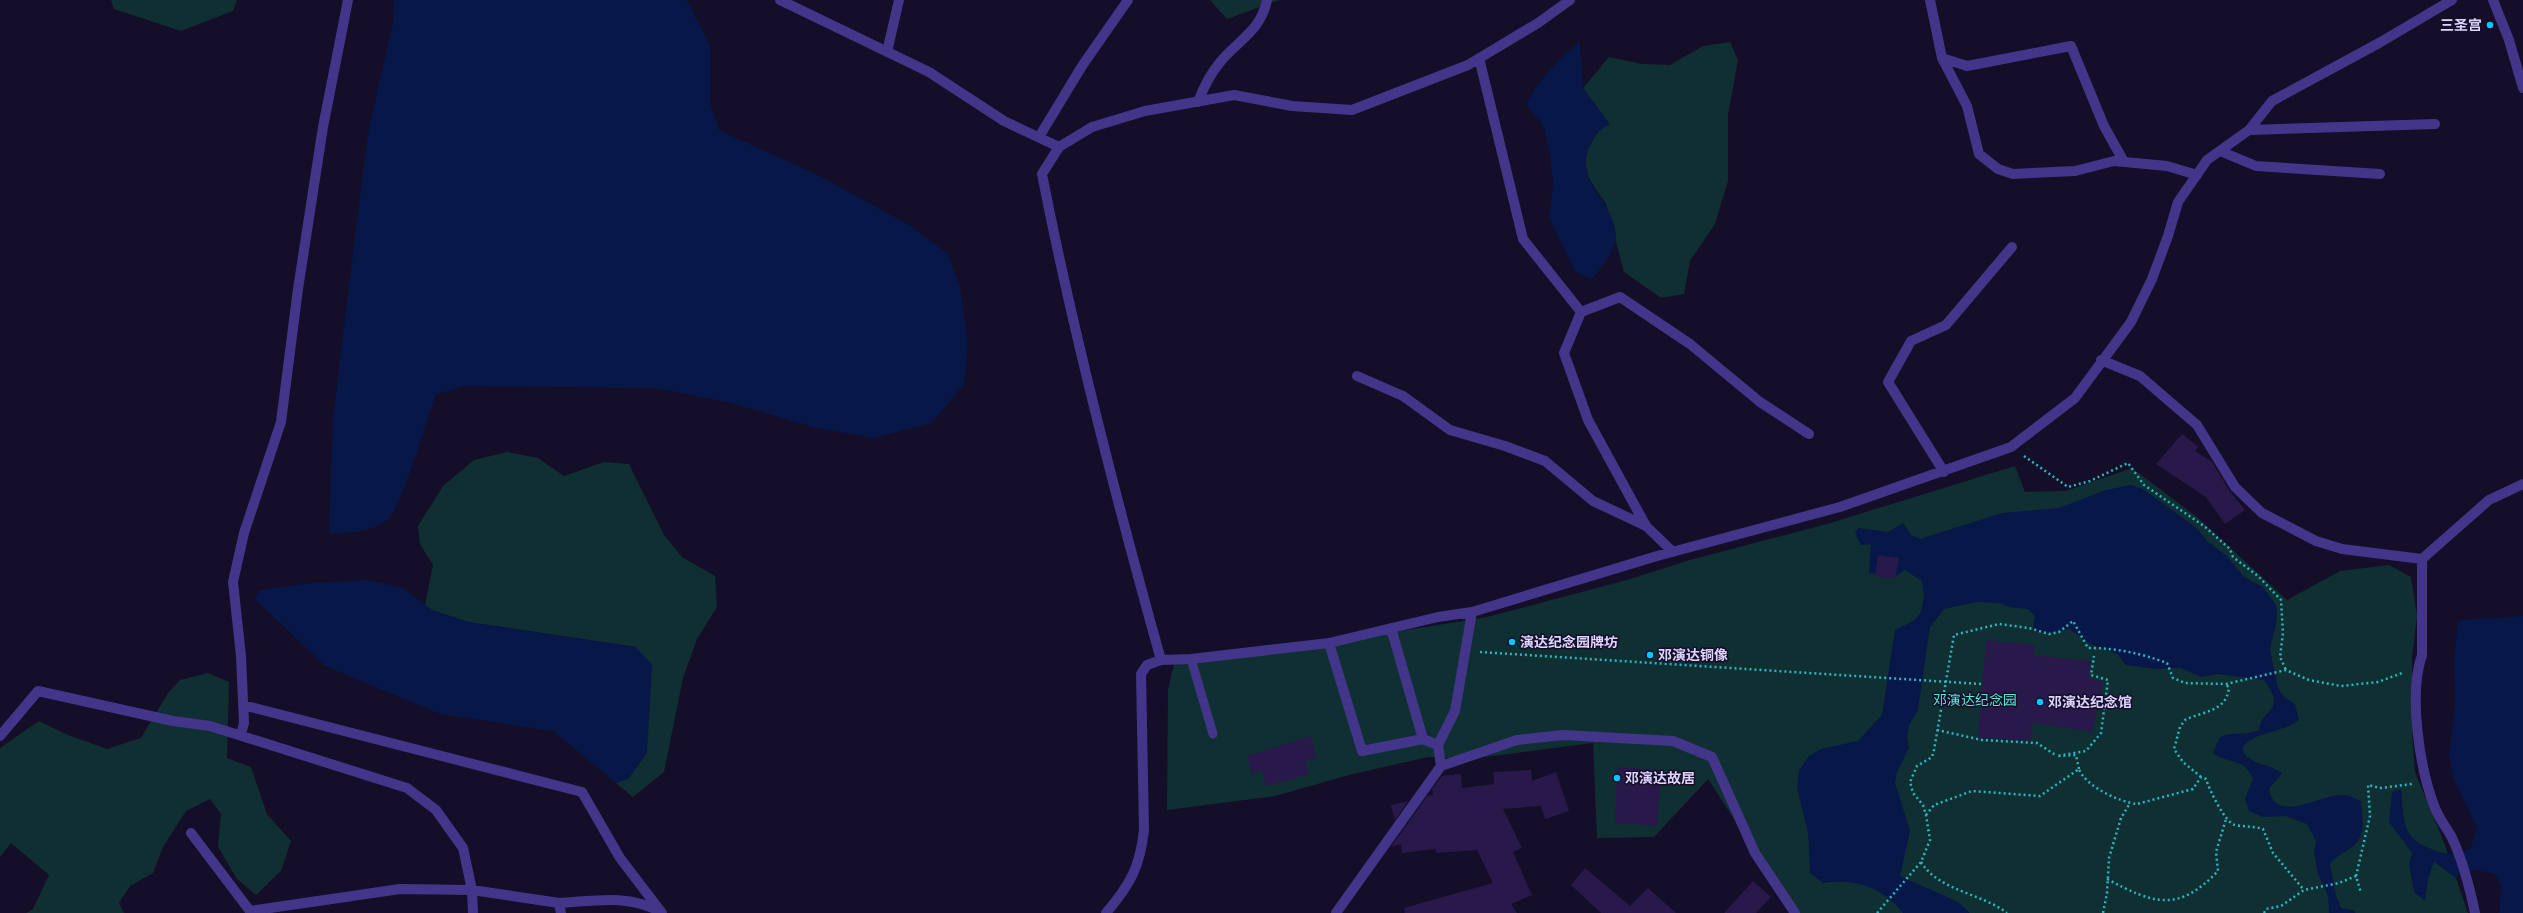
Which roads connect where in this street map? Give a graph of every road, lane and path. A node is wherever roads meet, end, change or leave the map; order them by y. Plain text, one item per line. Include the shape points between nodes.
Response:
1 (348, 0) edge
2 (780, 0) edge
3 (899, 0) edge
4 (1128, 0) edge
5 (1267, 0) edge
6 (1570, 0) edge
7 (1930, 0) edge
8 (2452, 0) edge
9 (2493, 0) edge
10 (887, 52) junction
11 (1479, 58) junction
12 (1942, 58) junction
13 (2523, 88) edge
14 (1198, 102) junction
15 (2436, 124) dead end
16 (2249, 130) junction
17 (1039, 137) junction
18 (1059, 147) junction
19 (2220, 150) junction
20 (2124, 162) junction
21 (2380, 174) dead end
22 (2196, 175) junction
23 (2012, 247) dead end
24 (1581, 312) junction
25 (2102, 360) junction
26 (1357, 376) dead end
27 (1809, 434) dead end
28 (2011, 447) junction
29 (1944, 472) junction
30 (2523, 484) edge
31 (1646, 526) junction
32 (1673, 552) junction
33 (2422, 559) junction
34 (1472, 612) junction
35 (1391, 628) junction
36 (1329, 643) junction
37 (1466, 651) junction
38 (2094, 656) dead end
39 (1191, 659) junction
40 (1161, 660) junction
41 (2418, 666) junction
42 (2286, 670) junction
43 (1945, 682) junction
44 (1981, 684) dead end
45 (2226, 684) junction
46 (243, 705) junction
47 (1937, 730) junction
48 (241, 734) junction
49 (1213, 734) dead end
50 (0, 736) edge
51 (1423, 739) junction
52 (1438, 745) junction
53 (2057, 756) junction
54 (1441, 766) junction
55 (2079, 768) junction
56 (2201, 777) junction
57 (2426, 782) junction
58 (2130, 803) junction
59 (1926, 815) junction
60 (2226, 819) junction
61 (191, 833) dead end
62 (1921, 862) junction
63 (2356, 876) junction
64 (2107, 879) junction
65 (472, 890) junction
66 (2304, 890) junction
67 (2361, 893) dead end
68 (560, 908) edge
69 (473, 913) edge
70 (662, 913) edge
71 (1106, 913) edge
72 (1336, 913) edge
73 (1795, 913) edge
74 (1877, 913) edge
75 (2007, 913) edge
76 (2103, 913) edge
77 (2264, 913) edge
78 (2475, 913) edge

1 - 46 street via 323,127 281,422 244,533 233,582
2 - 10 street
3 - 10 street
4 - 17 street via 1082,66
5 - 14 street via 1259,23 1212,72
6 - 11 street via 1538,23
7 - 12 street
8 - 16 street via 2272,101
9 - 13 street via 2509,40
10 - 17 street via 929,72 1004,121
11 - 14 street via 1468,65 1352,110 1292,106 1234,95
11 - 24 street via 1523,239
12 - 20 street via 1967,106 1979,154 1998,169 2013,174 2075,171 2114,161
12 - 20 street via 1967,66 2071,46 2104,126
14 - 18 street via 1145,112 1092,127
15 - 16 street
16 - 19 street
17 - 18 street
18 - 40 street via 1042,174 1062,274 1110,475
19 - 21 street via 2256,166
19 - 22 street via 2207,160
20 - 22 street via 2167,166
22 - 25 street via 2178,202 2152,279 2131,322
23 - 29 street via 1946,326 1911,341 1888,382
24 - 27 street via 1620,296 1690,344 1760,402
24 - 31 street via 1564,353 1588,420
25 - 28 street via 2074,398
25 - 33 street via 2140,376 2197,425 2235,487 2262,513 2316,541 2342,549
26 - 31 street via 1403,396 1450,430 1545,461 1592,501
28 - 29 street
28 - 42 path via 2068,487 2090,481 2128,463 2144,485 2204,526 2230,549 2233,557 2258,576 2282,600 2283,633 2280,657
29 - 32 street via 1804,518
30 - 33 street via 2489,500
31 - 32 street
32 - 34 street
33 - 41 street via 2422,655
34 - 35 street
34 - 37 street
35 - 36 street
35 - 51 street
36 - 39 street
36 - 51 street via 1362,752
37 - 43 path
37 - 52 street via 1455,711
38 - 53 path via 2091,675 2108,680 2101,733 2086,751
39 - 40 street
39 - 49 lane
40 - 71 street via 1147,665 1141,674 1144,830 1142,850 1129,883
41 - 42 path via 2378,682 2341,686 2309,680
41 - 57 street via 2416,713
42 - 45 path
43 - 44 path
43 - 45 path via 1954,634 1999,624 2049,634 2059,632 2074,621 2088,648 2114,648 2143,654 2167,663 2173,678 2185,683
43 - 47 path
45 - 56 path via 2229,688 2228,698 2220,706 2185,720 2176,738 2174,749 2183,762
46 - 48 street via 244,723
46 - 70 street via 582,792 620,858
47 - 53 path via 1982,740 2037,743
47 - 59 path via 1932,757 1917,766 1910,782 1913,793 1923,805
48 - 50 street via 38,691
48 - 65 street via 407,788 436,810 463,848
51 - 52 street
52 - 54 street
53 - 55 path via 2076,755
54 - 72 street
54 - 73 street via 1517,740 1564,735 1658,740 1679,744 1712,757 1755,853
55 - 58 path via 2082,777 2091,785
55 - 59 path via 2040,796 1972,791 1934,805
56 - 58 path via 2193,789 2145,803
56 - 60 path via 2206,779
57 - 63 path via 2380,788 2368,786 2370,816
57 - 78 street via 2435,810 2453,840
58 - 64 path via 2121,818 2109,858
59 - 62 path via 1930,840
60 - 64 path via 2216,852 2218,871 2197,892 2180,901 2159,904
60 - 66 path via 2234,825 2263,829 2273,853
61 - 65 street via 250,911 400,889
62 - 74 path
62 - 75 path via 1935,878 1997,905
63 - 66 path via 2339,883
63 - 67 path
64 - 76 path
65 - 68 street
65 - 69 street
66 - 77 path via 2281,906 2266,909
68 - 70 street via 616,899 643,903

